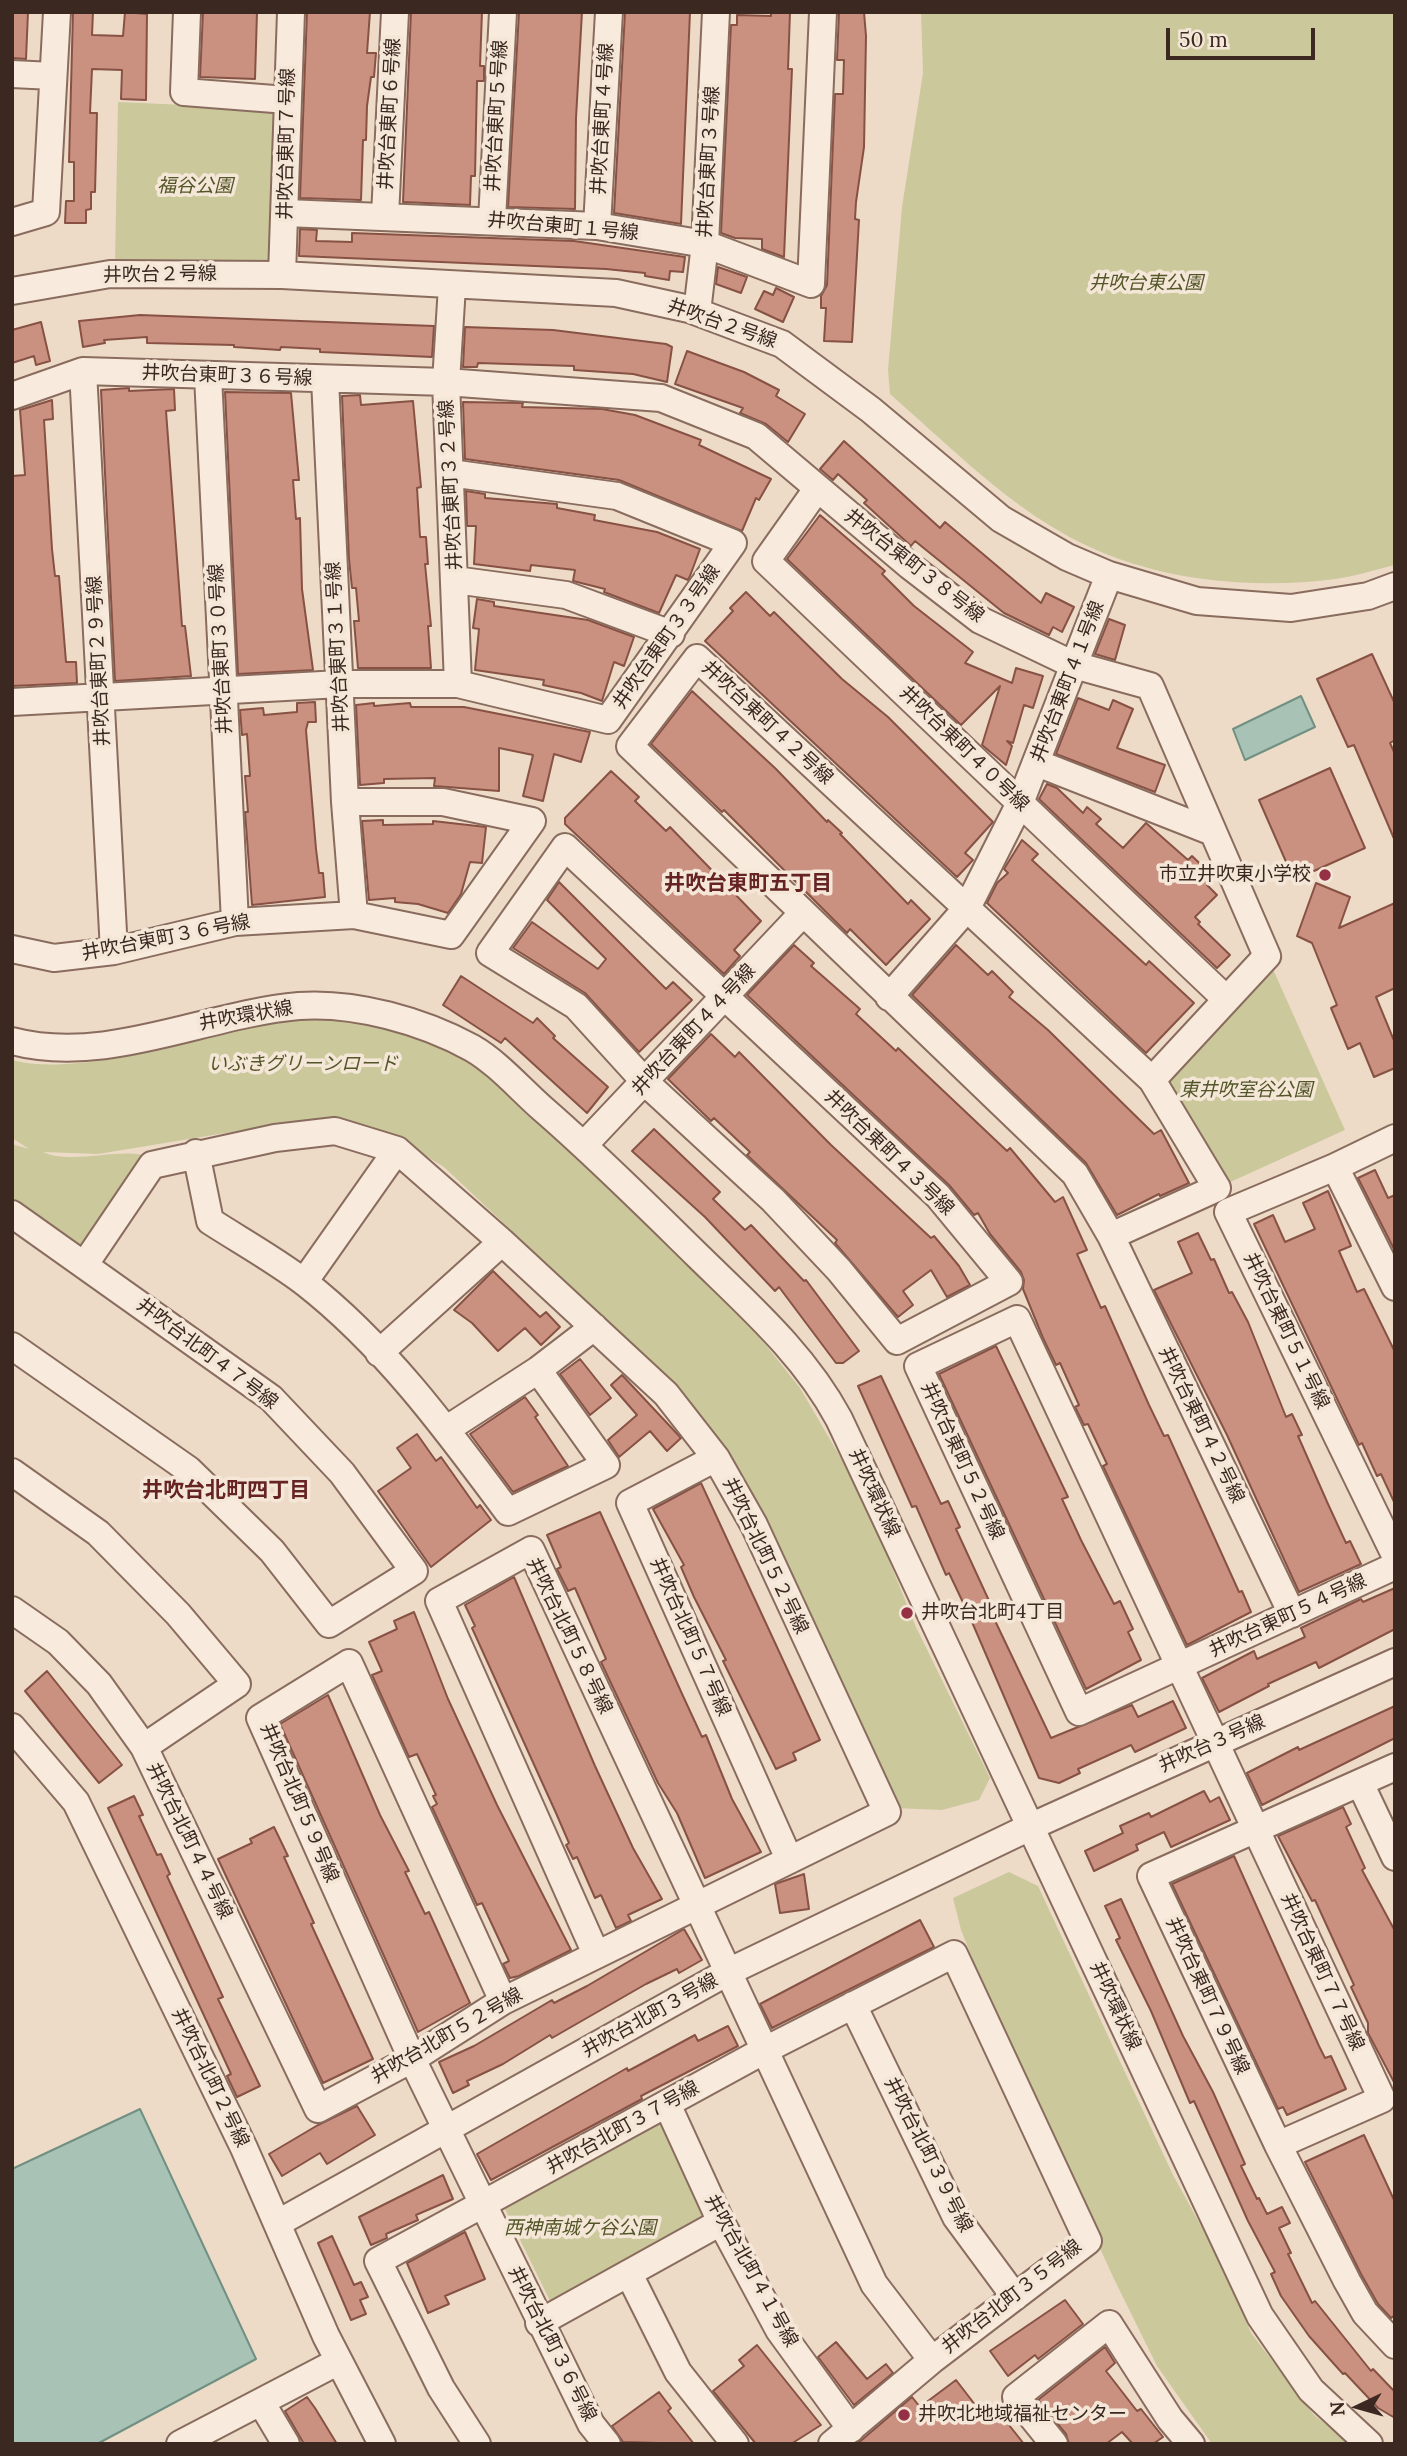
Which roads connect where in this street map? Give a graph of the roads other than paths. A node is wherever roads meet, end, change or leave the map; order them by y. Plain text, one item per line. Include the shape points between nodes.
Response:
1 (57, 12) edge
2 (187, 12) edge
3 (291, 12) edge
4 (395, 12) edge
5 (503, 12) edge
6 (609, 12) edge
7 (716, 12) edge
8 (823, 12) edge
9 (12, 74) edge
10 (53, 76) junction
11 (287, 100) junction
12 (286, 213) junction
13 (385, 216) junction
14 (492, 220) junction
15 (12, 222) edge
16 (597, 226) junction
17 (705, 244) junction
18 (282, 275) junction
19 (452, 286) junction
20 (12, 291) edge
21 (697, 312) junction
22 (83, 371) junction
23 (208, 376) junction
24 (325, 379) junction
25 (446, 382) junction
26 (12, 396) edge
27 (450, 473) junction
28 (817, 489) junction
29 (1109, 575) junction
30 (455, 580) junction
31 (1395, 586) edge
32 (671, 634) junction
33 (1074, 665) junction
34 (340, 684) junction
35 (458, 684) junction
36 (222, 693) junction
37 (102, 699) junction
38 (12, 702) edge
39 (1037, 764) junction
40 (345, 802) junction
41 (1020, 803) junction
42 (1210, 831) junction
43 (967, 908) junction
44 (802, 914) junction
45 (354, 915) junction
46 (234, 922) junction
47 (12, 950) edge
48 (114, 951) junction
49 (725, 996) junction
50 (889, 997) junction
51 (1226, 999) junction
52 (12, 1041) edge
53 (1152, 1080) junction
54 (646, 1083) junction
55 (1395, 1138) edge
56 (584, 1145) junction
57 (397, 1150) junction
58 (196, 1153) junction
59 (1335, 1167) junction
60 (12, 1214) edge
61 (1111, 1236) junction
62 (502, 1242) junction
63 (85, 1264) junction
64 (304, 1283) junction
65 (1395, 1287) edge
66 (594, 1327) junction
67 (12, 1346) edge
68 (379, 1353) junction
69 (538, 1370) junction
70 (447, 1429) junction
71 (716, 1458) junction
72 (12, 1472) edge
73 (1395, 1555) edge
74 (1395, 1566) edge
75 (12, 1609) edge
76 (1292, 1614) junction
77 (1395, 1662) edge
78 (1182, 1666) junction
79 (12, 1727) edge
80 (1216, 1742) junction
81 (144, 1747) junction
82 (1395, 1767) edge
83 (1360, 1783) junction
84 (1030, 1826) junction
85 (1255, 1829) junction
86 (1395, 1857) edge
87 (789, 1859) junction
88 (696, 1904) junction
89 (596, 1954) junction
90 (726, 1973) junction
91 (503, 2001) junction
92 (853, 2005) junction
93 (763, 2052) junction
94 (412, 2059) junction
95 (667, 2104) junction
96 (318, 2109) joint
97 (447, 2129) junction
98 (1278, 2145) junction
99 (483, 2204) junction
100 (721, 2222) junction
101 (278, 2223) junction
102 (629, 2274) junction
103 (1015, 2297) junction
104 (539, 2323) junction
105 (1395, 2345) edge
106 (932, 2360) junction
107 (339, 2361) junction
108 (261, 2402) junction
109 (841, 2436) edge
110 (180, 2444) edge
111 (286, 2444) edge
112 (382, 2444) edge
113 (477, 2444) edge
114 (607, 2444) edge
115 (734, 2444) edge
116 (1054, 2444) edge
117 (1191, 2444) edge
118 (1369, 2444) edge

1 - 10 street
2 - 11 street via 184,92
3 - 11 street, 井吹台東町７号線
4 - 13 street, 井吹台東町６号線
5 - 14 street, 井吹台東町５号線
6 - 16 street, 井吹台東町４号線
7 - 17 street, 井吹台東町３号線
8 - 17 street, 井吹台東町１号線 via 811,284
9 - 10 street
10 - 15 street via 46,212
11 - 12 street, 井吹台東町７号線
12 - 13 street, 井吹台東町１号線
12 - 18 street, 井吹台東町７号線
13 - 14 street, 井吹台東町１号線
14 - 16 street, 井吹台東町１号線
16 - 17 street, 井吹台東町１号線
17 - 21 street, 井吹台東町３号線
18 - 19 street, 井吹台２号線
18 - 20 street, 井吹台２号線 via 110,274
19 - 21 street, 井吹台２号線 via 615,293
19 - 25 street, 井吹台東町３２号線
21 - 29 street, 井吹台２号線 via 782,344 1001,519
22 - 23 street, 井吹台東町３６号線
22 - 26 street, 井吹台東町３６号線
22 - 37 street, 井吹台東町２９号線
23 - 24 street, 井吹台東町３６号線
23 - 36 street, 井吹台東町３０号線
24 - 25 street, 井吹台東町３６号線
24 - 34 street, 井吹台東町３１号線
25 - 27 street, 井吹台東町３２号線
25 - 28 street, 井吹台東町３８号線 via 661,398 756,436
27 - 30 street, 井吹台東町３２号線
27 - 32 street, 井吹台東町３３号線 via 617,496 733,543
28 - 33 street, 井吹台東町３８号線 via 980,620
28 - 41 street, 井吹台東町４０号線 via 766,561
29 - 31 street, 井吹台２号線 via 1197,601 1292,607 1368,596
29 - 33 street, 井吹台東町４１号線
30 - 32 street via 566,595
30 - 35 street, 井吹台東町３２号線
32 - 35 street, 井吹台東町３３号線 via 608,720
33 - 39 street, 井吹台東町４１号線
33 - 42 street, 井吹台東町３８号線 via 1150,686
34 - 35 street, 井吹台東町３３号線
34 - 36 street, 井吹台東町３３号線
34 - 40 street, 井吹台東町３１号線
36 - 37 street, 井吹台東町３３号線
36 - 46 street, 井吹台東町３０号線
37 - 38 street, 井吹台東町３３号線
37 - 48 street, 井吹台東町２９号線
39 - 41 street, 井吹台東町４１号線
39 - 42 street
40 - 45 street, 井吹台東町３１号線
40 - 45 street, 井吹台東町３６号線 via 443,802 532,821 450,936
41 - 43 street, 井吹台東町４１号線
41 - 51 street, 井吹台東町４０号線
42 - 51 street, 井吹台東町３８号線 via 1267,956
43 - 44 street, 井吹台東町４２号線 via 697,658 630,746
43 - 50 street, 井吹台東町４１号線
43 - 53 street, 井吹台東町４２号線
44 - 49 street, 井吹台東町４４号線
44 - 50 street, 井吹台東町４２号線
45 - 46 street, 井吹台東町３６号線
46 - 48 street, 井吹台東町３６号線
47 - 48 street, 井吹台東町３６号線 via 54,958
49 - 54 street, 井吹台東町４４号線
49 - 54 street, 井吹台東町４３号線 via 565,847 490,953 576,1006
49 - 54 street, 井吹台東町４３号線 via 938,1196 1009,1282 897,1341 773,1200
50 - 61 street, 井吹台東町４２号線 via 1075,1174
51 - 53 street, 井吹台東町３８号線
52 - 56 street, 井吹環状線 via 30,1046 104,1046 301,1006 375,1012 424,1025 474,1049
53 - 61 street, 井吹台東町４２号線 via 1217,1188
54 - 56 street, 井吹台東町４４号線
55 - 59 street
56 - 84 street, 井吹環状線 via 792,1348 822,1389
57 - 58 street, 井吹台北町５２号線 via 335,1131
57 - 62 street, 井吹台北町５２号線
57 - 64 street
58 - 63 street, 井吹台北町５２号線 via 152,1165
58 - 64 street via 210,1221
59 - 65 street
59 - 73 street, 井吹台東町５１号線 via 1228,1212
60 - 63 street, 井吹台北町４７号線
61 - 76 street, 井吹台東町４２号線
62 - 66 street, 井吹台北町５２号線
62 - 68 street
63 - 67 street, 井吹台北町４７号線 via 271,1398 342,1473 414,1571 329,1624 272,1551 188,1470
64 - 68 street
66 - 69 street
66 - 71 street, 井吹台北町５２号線 via 666,1394
68 - 70 street
69 - 70 street
69 - 70 street via 606,1465 508,1513
71 - 87 street, 井吹台北町５７号線 via 630,1503
71 - 87 street, 井吹台北町５２号線 via 754,1525 887,1812
72 - 81 street via 98,1533 237,1684
74 - 76 street, 井吹台東町５４号線
75 - 81 street, 井吹台北町４４号線 via 58,1642 99,1684
76 - 78 street, 井吹台東町５４号線
77 - 80 street, 井吹台３号線
78 - 78 street, 井吹台東町５２号線 via 1017,1319 918,1366 1079,1712
78 - 80 street, 井吹台東町５２号線
79 - 101 street, 井吹台北町２号線 via 76,1802
80 - 84 street, 井吹台３号線
80 - 85 street, 井吹台東町７７号線
81 - 96 street, 井吹台北町４４号線
82 - 83 street, 井吹台東町７９号線
83 - 85 street, 井吹台東町７９号線
83 - 86 street
84 - 90 street, 井吹台北町３号線
84 - 118 street, 井吹環状線 via 1260,2316 1311,2390
85 - 98 street, 井吹台東町７９号線 via 1151,1877
85 - 98 street, 井吹台東町７７号線 via 1382,2099
87 - 88 street, 井吹台北町５２号線
88 - 89 street, 井吹台北町５２号線
88 - 89 street, 井吹台北町５８号線 via 531,1550 439,1601
88 - 90 street, 井吹台北町５８号線
89 - 91 street, 井吹台北町５２号線
90 - 93 street, 井吹台北町３５号線
90 - 97 street, 井吹台北町３号線
91 - 94 street, 井吹台北町５２号線
91 - 94 street, 井吹台北町５９号線 via 349,1662 260,1718
92 - 93 street, 井吹台北町３５号線
92 - 103 street, 井吹台北町３９号線 via 956,2217
92 - 103 street, 井吹台北町３５号線 via 954,1955 1088,2241
93 - 95 street, 井吹台北町３７号線
93 - 106 street, 井吹台北町３５号線 via 874,2284
94 - 96 street, 井吹台北町５２号線
94 - 97 street, 井吹台北町５９号線
95 - 99 street, 井吹台北町３７号線
95 - 100 street, 井吹台北町４１号線
97 - 99 street, 井吹台北町３６号線
97 - 101 street, 井吹台北町３号線
98 - 105 street, 井吹台東町７９号線 via 1365,2313
99 - 104 street, 井吹台北町３６号線
99 - 113 street via 378,2261 441,2388
100 - 102 street
100 - 109 street, 井吹台北町４１号線
101 - 107 street, 井吹台北町２号線
102 - 104 street
102 - 115 street via 678,2372
103 - 106 street, 井吹台北町３５号線
104 - 114 street, 井吹台北町３６号線 via 591,2424
106 - 109 street
107 - 108 street
107 - 112 street, 井吹台北町２号線
108 - 110 street
108 - 111 street
116 - 117 street via 1016,2398 1109,2324

